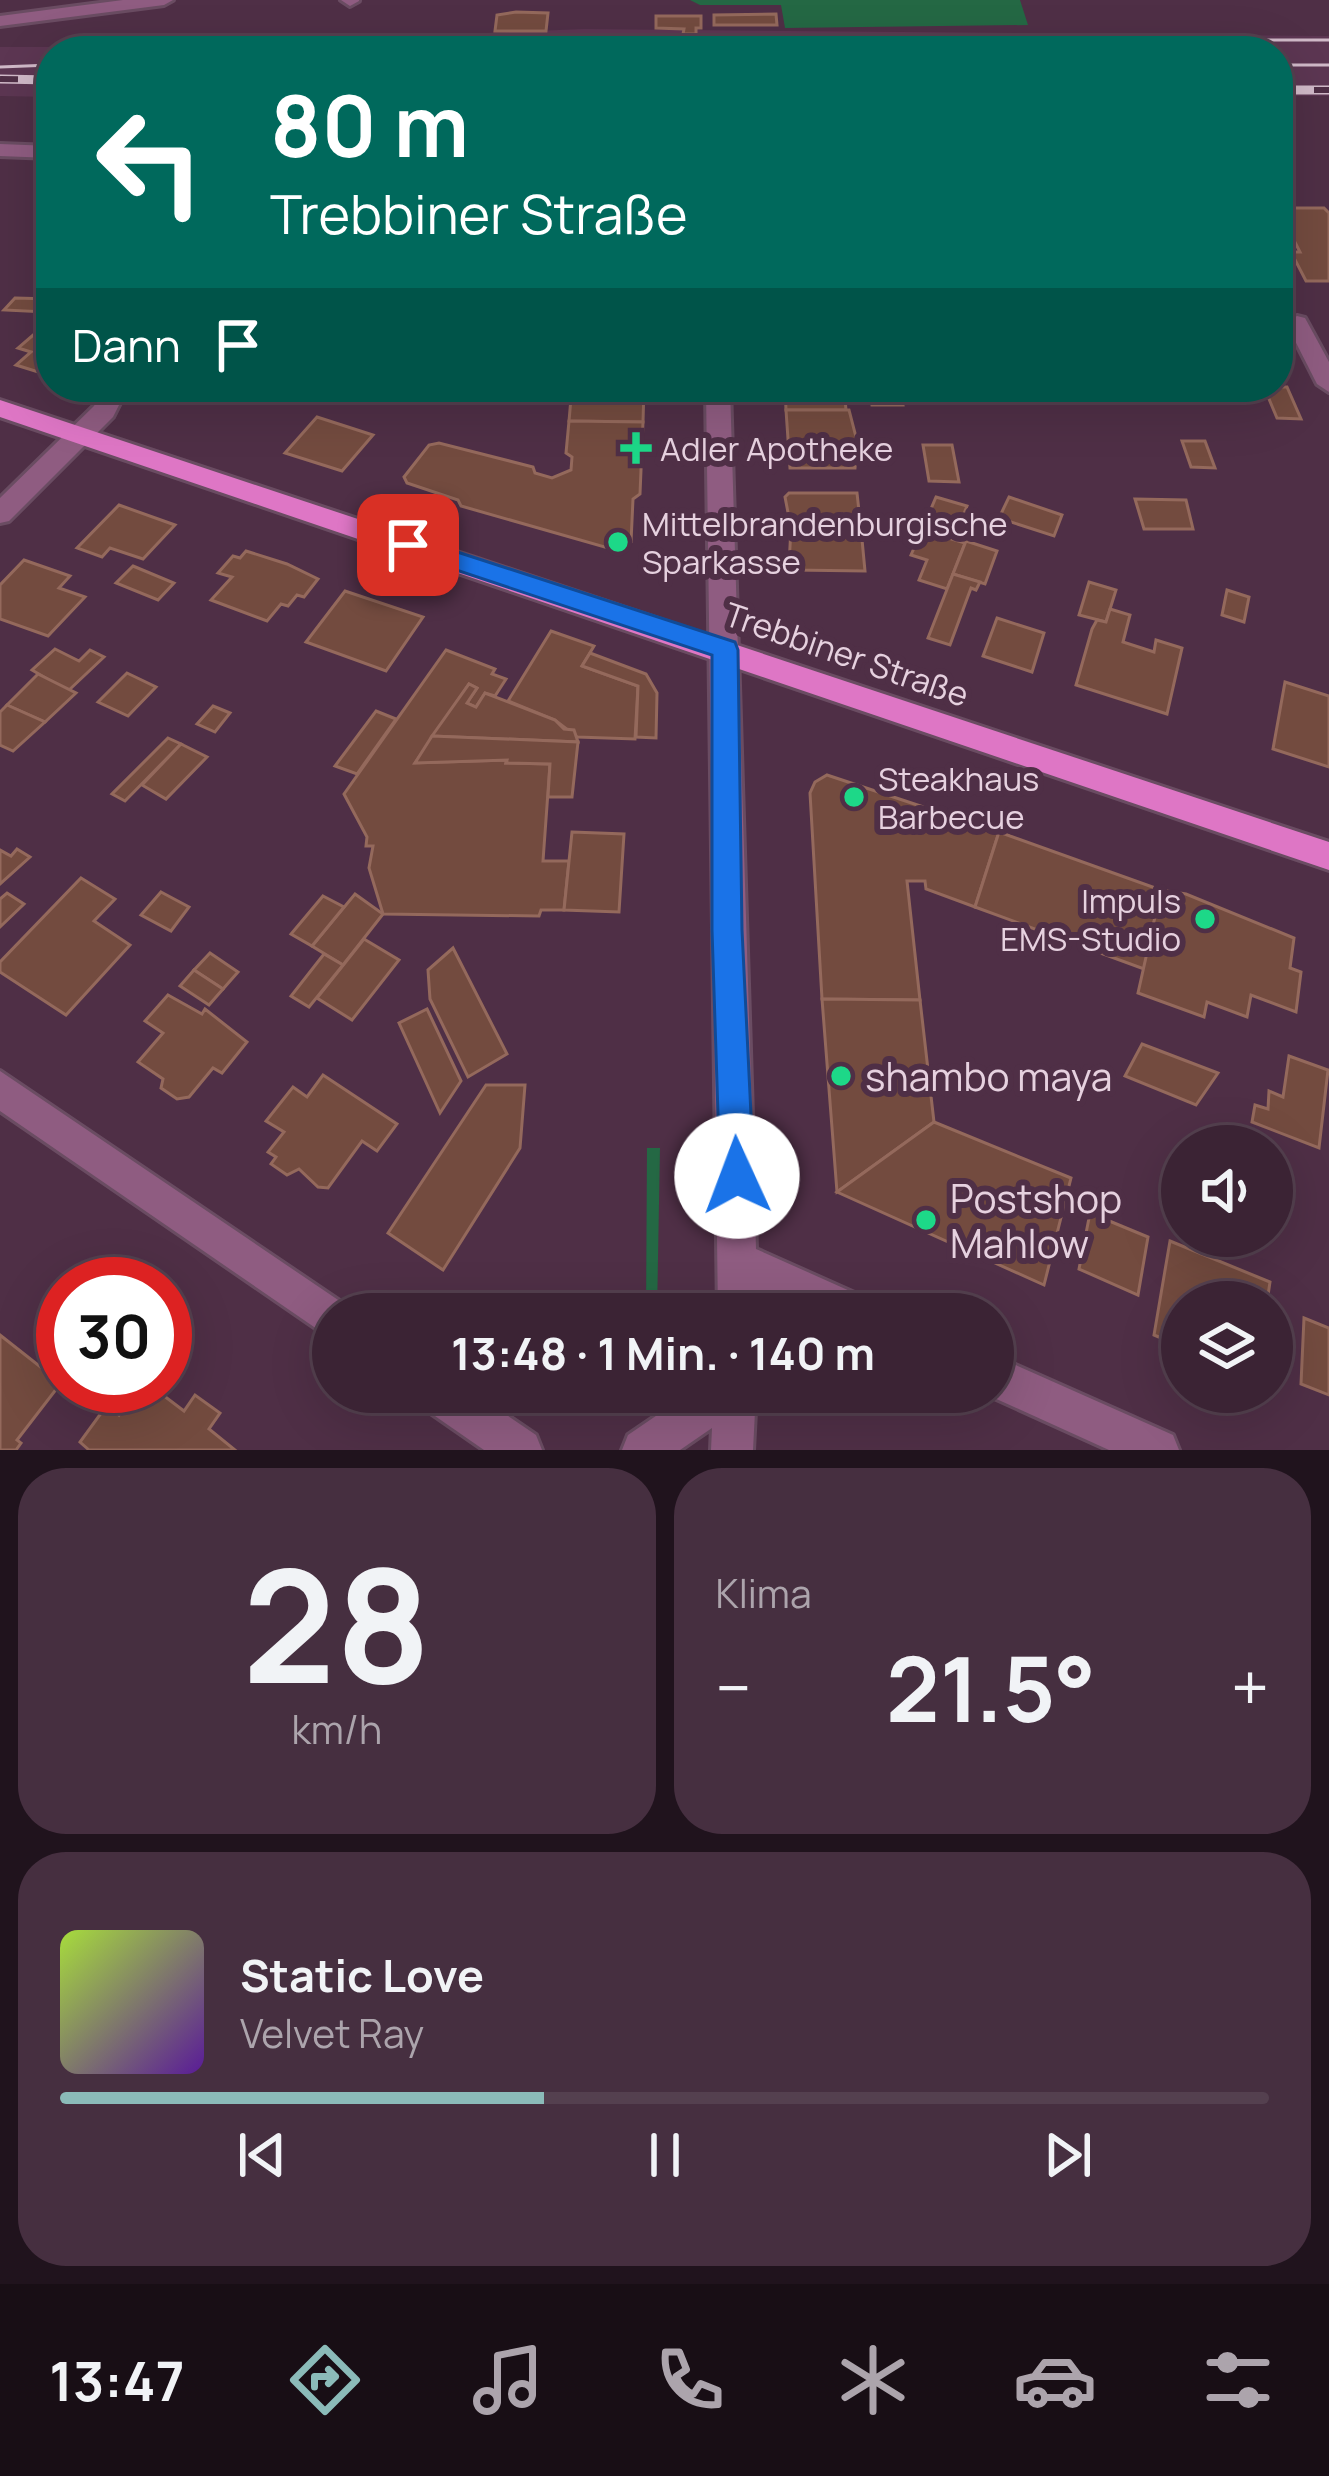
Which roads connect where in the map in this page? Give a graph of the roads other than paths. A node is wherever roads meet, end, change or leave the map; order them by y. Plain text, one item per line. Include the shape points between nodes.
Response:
1 (164, 0) edge
2 (0, 21) edge
3 (0, 150) edge
4 (36, 151) edge
5 (1293, 322) edge
6 (1329, 322) edge
7 (1293, 330) edge
8 (1329, 384) edge
9 (108, 402) edge
10 (718, 402) edge
11 (0, 408) edge
12 (80, 436) junction
13 (0, 514) edge
14 (725, 650) junction
15 (1329, 856) edge
16 (0, 1089) edge
17 (740, 1262) junction
18 (739, 1293) edge
19 (809, 1293) edge
20 (312, 1305) edge
21 (1014, 1385) edge
22 (467, 1413) edge
23 (699, 1413) edge
24 (731, 1413) edge
25 (521, 1450) edge
26 (643, 1450) edge
27 (732, 1450) edge
28 (1158, 1450) edge

1 - 2 street
3 - 4 street
5 - 6 street
7 - 8 street
9 - 12 street
10 - 14 street
11 - 12 main road, Trebbiner Straße
12 - 13 street
12 - 14 main road, Trebbiner Straße
14 - 15 main road, Trebbiner Straße
14 - 17 street
16 - 20 street
17 - 18 street
17 - 19 street
21 - 28 street
22 - 25 street
23 - 26 street
24 - 27 street

